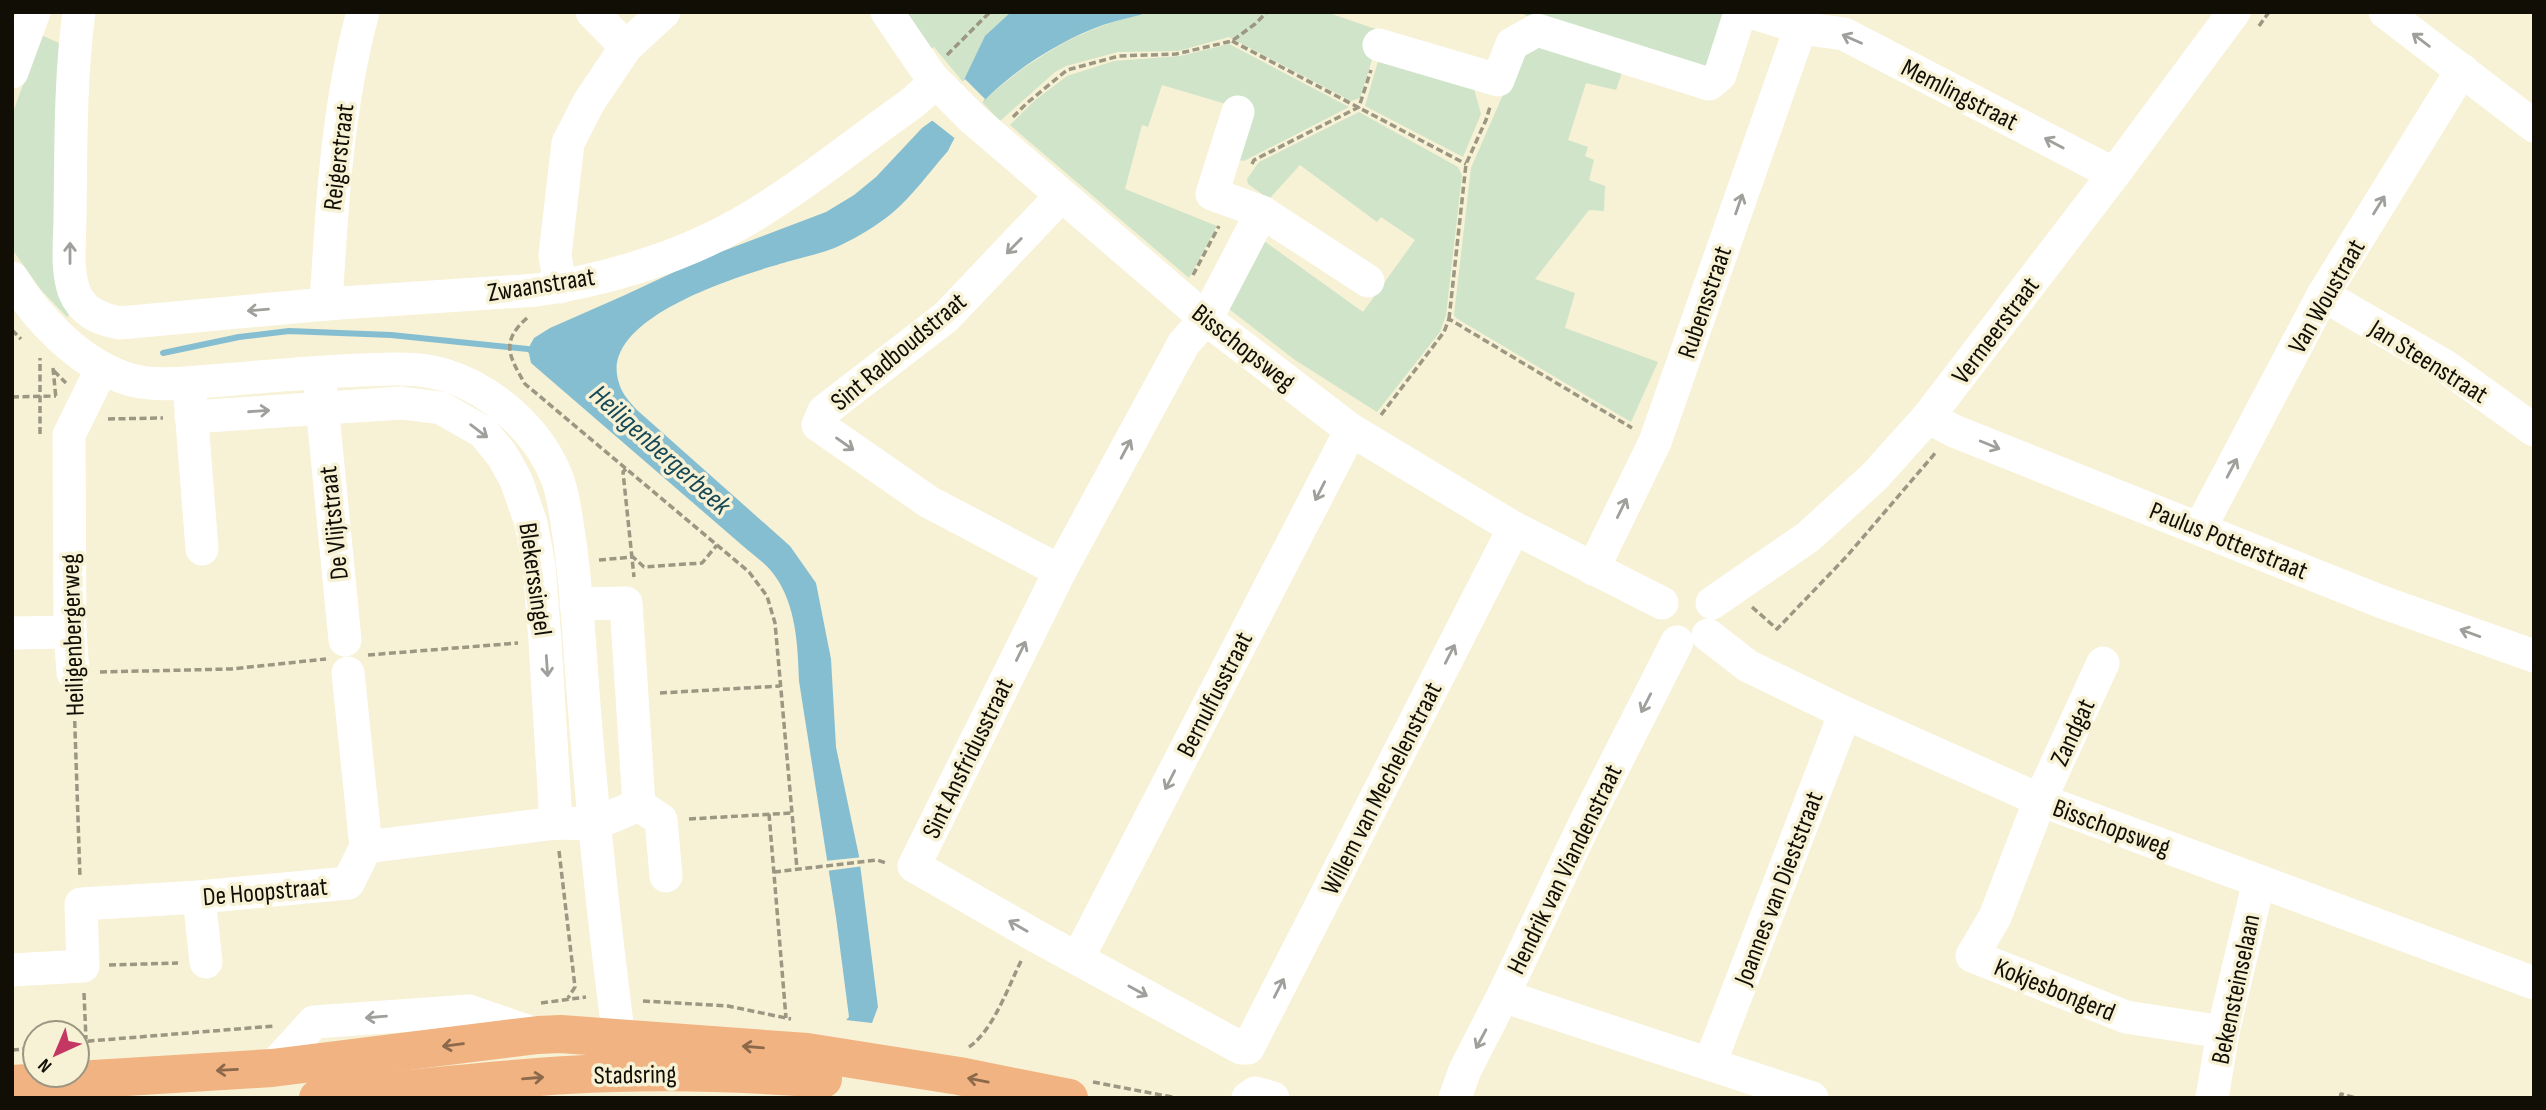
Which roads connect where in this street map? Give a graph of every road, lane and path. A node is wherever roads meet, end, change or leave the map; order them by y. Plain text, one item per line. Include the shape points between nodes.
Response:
1 (34, 12) edge
2 (79, 12) edge
3 (363, 12) edge
4 (592, 12) edge
5 (664, 12) edge
6 (887, 12) edge
7 (990, 12) edge
8 (1267, 12) edge
9 (2234, 12) edge
10 (2385, 12) edge
11 (1804, 20) edge
12 (1232, 41) junction
13 (1379, 45) joint
14 (626, 47) junction
15 (2462, 70) junction
16 (12, 72) edge
17 (1498, 80) junction
18 (941, 87) junction
19 (1359, 107) junction
20 (1238, 112) dead end
21 (2534, 126) edge
22 (983, 128) junction
23 (1466, 164) junction
24 (2114, 174) junction
25 (1061, 196) junction
26 (1262, 212) junction
27 (12, 278) edge
28 (1368, 281) dead end
29 (560, 287) junction
30 (2323, 295) junction
31 (326, 304) junction
32 (1206, 319) junction
33 (1449, 319) junction
34 (510, 338) dead end
35 (102, 368) junction
36 (320, 371) junction
37 (189, 383) junction
38 (56, 396) dead end
39 (12, 397) edge
40 (321, 407) junction
41 (191, 417) junction
42 (1928, 417) junction
43 (112, 419) dead end
44 (1365, 424) junction
45 (2534, 430) edge
46 (1655, 442) junction
47 (626, 469) junction
48 (1514, 528) junction
49 (2200, 528) junction
50 (717, 545) junction
51 (202, 549) dead end
52 (633, 557) junction
53 (573, 563) junction
54 (1593, 569) junction
55 (1060, 571) junction
56 (626, 603) junction
57 (1662, 603) junction
58 (576, 604) junction
59 (1699, 627) junction
60 (70, 632) junction
61 (12, 633) edge
62 (545, 641) junction
63 (2534, 656) edge
64 (347, 657) junction
65 (2103, 663) dead end
66 (73, 673) junction
67 (780, 686) junction
68 (633, 695) junction
69 (1845, 713) junction
70 (2040, 800) junction
71 (650, 813) junction
72 (791, 813) junction
73 (769, 814) junction
74 (556, 823) junction
75 (594, 824) junction
76 (366, 848) junction
77 (865, 861) dead end
78 (797, 869) junction
79 (774, 872) junction
80 (666, 876) dead end
81 (2259, 881) junction
82 (199, 897) junction
83 (81, 904) junction
84 (1034, 935) junction
85 (1078, 958) junction
86 (206, 962) joint
87 (83, 966) junction
88 (12, 970) edge
89 (2534, 982) edge
90 (1503, 996) junction
91 (614, 999) junction
92 (85, 1019) edge
93 (314, 1023) junction
94 (2223, 1032) junction
95 (538, 1035) junction
96 (91, 1040) edge
97 (1248, 1048) joint
98 (964, 1051) dead end
99 (620, 1056) junction
100 (1710, 1063) junction
101 (272, 1068) junction
102 (91, 1084) edge
103 (111, 1088) edge
104 (318, 1098) edge
105 (951, 1098) edge
106 (1069, 1098) edge
107 (1248, 1098) edge
108 (1273, 1098) edge
109 (1455, 1098) edge
110 (1812, 1098) edge
111 (2212, 1098) edge
112 (2340, 1098) edge
113 (2356, 1098) edge

1 - 16 street
31 -> 2 street, Zwaanstraat via 120,323 104,320 83,307 70,276
3 - 31 street, Reigerstraat via 350,61 334,173
4 - 14 street
5 - 14 street
6 - 18 street, Bisschopsweg
7 - 18 path via 939,64
8 - 12 path
9 - 24 street, Vermeerstraat
15 -> 10 street
11 - 17 street via 1751,12 1738,19 1720,75 1709,84 1537,30 1512,44
24 -> 11 street, Memlingstraat via 1844,34
46 -> 11 street, Rubensstraat
12 - 19 path
12 - 22 path via 1176,54 1119,56 1068,70 1027,103
13 - 17 street
13 - 19 path
14 - 29 street via 568,143 555,255
15 - 21 street
30 -> 15 street, Van Woustraat
17 - 23 path
18 - 22 street, Bisschopsweg
18 - 29 street, Zwaanstraat via 927,90 741,222 662,258
19 - 23 path
20 - 26 street via 1212,194
22 - 25 street, Bisschopsweg
23 - 33 path
24 - 42 street, Vermeerstraat
25 - 32 street, Bisschopsweg
25 -> 55 street, Sint Radboudstraat via 946,317 824,411 818,425 929,502
26 - 28 street
26 - 32 street, Sint Ansfridusstraat
27 - 35 street via 29,305
29 - 31 street, Zwaanstraat
30 - 45 street, Jan Steenstraat via 2445,366
49 -> 30 street, Van Woustraat
32 - 44 street, Bisschopsweg
55 -> 32 street, Sint Ansfridusstraat via 1184,343
33 - 44 path via 1444,332
33 - 46 path
34 - 47 path via 511,359 525,384
35 - 37 street, Blekerssingel via 124,379
35 - 60 street, Heiligenbergerweg via 69,435
36 - 37 street, Blekerssingel
36 - 40 street, De Vlijtstraat
36 - 53 street, Blekerssingel via 406,368 445,375 504,407 544,453 557,478
37 - 41 street
38 - 39 path
41 -> 40 street, Blekerssingel
40 -> 62 street, Blekerssingel via 402,403 442,408 483,432 516,480 531,523
40 - 64 street, De Vlijtstraat
41 - 43 path
41 - 51 street
42 -> 49 street, Paulus Potterstraat
42 - 59 street, Vermeerstraat via 1875,476
44 - 48 street, Bisschopsweg
44 -> 85 street, Bernulfusstraat
54 -> 46 street, Rubensstraat
47 - 50 path
47 - 52 path
48 - 54 street, Bisschopsweg
97 -> 48 street, Willem van Mechelenstraat
63 -> 49 street, Paulus Potterstraat via 2382,602
50 - 52 path via 702,564 644,567
50 - 67 path via 749,572 767,596 775,624
52 - 53 path
52 - 56 path via 635,590
53 - 58 street, Blekerssingel
54 - 57 street, Bisschopsweg
84 -> 55 street, Sint Ansfridusstraat via 914,866
56 - 58 street, Blekerssingel
56 - 68 street
57 - 59 street via 1663,630
57 - 59 street via 1683,589 1699,591
58 - 75 street, Blekerssingel
59 - 69 street, Bisschopsweg via 1748,666
59 -> 90 street, Hendrik van Viandenstraat via 1584,825
60 - 61 street
60 - 66 street, Heiligenbergerweg
62 - 64 path
62 -> 74 street, Blekerssingel
64 - 66 path via 231,669
64 - 76 street, De Vlijtstraat
65 - 70 street, Zandgat
66 - 83 path, Heiligenbergerweg
67 - 68 path
67 - 72 path
68 - 71 street
69 - 70 street, Bisschopsweg
69 - 100 street, Joannes van Dieststraat
70 - 81 street, Bisschopsweg
70 - 94 street, Kokjesbongerd via 1996,916 1972,956 2126,1017
71 - 73 path
71 - 75 street
71 - 80 street
72 - 73 path
72 - 78 path
73 - 79 path
74 - 75 street
74 - 76 street
74 - 91 path via 575,987 567,999
75 - 91 street, Blekerssingel
76 - 82 street, De Hoopstraat via 348,883
77 - 78 path
78 - 79 path
79 - 91 path via 786,1018 728,1006
81 - 89 street, Bisschopsweg
81 - 94 street, Bekensteinselaan
82 - 83 street, De Hoopstraat
82 - 86 street
83 - 87 street
84 - 85 street, Sint Ansfridusstraat
84 - 98 path via 989,1024
85 -> 97 street, Sint Ansfridusstraat
86 - 87 path
87 - 88 street
87 - 92 path
90 - 100 street
90 -> 109 street, Hendrik van Viandenstraat
91 - 99 street, Blekerssingel
95 -> 93 street, Stadsring via 469,1011
93 - 96 path
93 - 101 street
94 - 111 street, Bekensteinselaan
95 - 99 main road, Stadsring via 561,1034
95 -> 101 main road, Stadsring
104 -> 99 main road, Stadsring via 565,1075
99 - 105 main road, Stadsring
106 -> 99 main road, Stadsring via 807,1052 692,1042
100 - 110 street
101 -> 103 main road, Stadsring via 181,1072
102 - 103 main road, Stadsring
107 - 108 street via 1255,1093
112 - 113 path via 2341,1094

